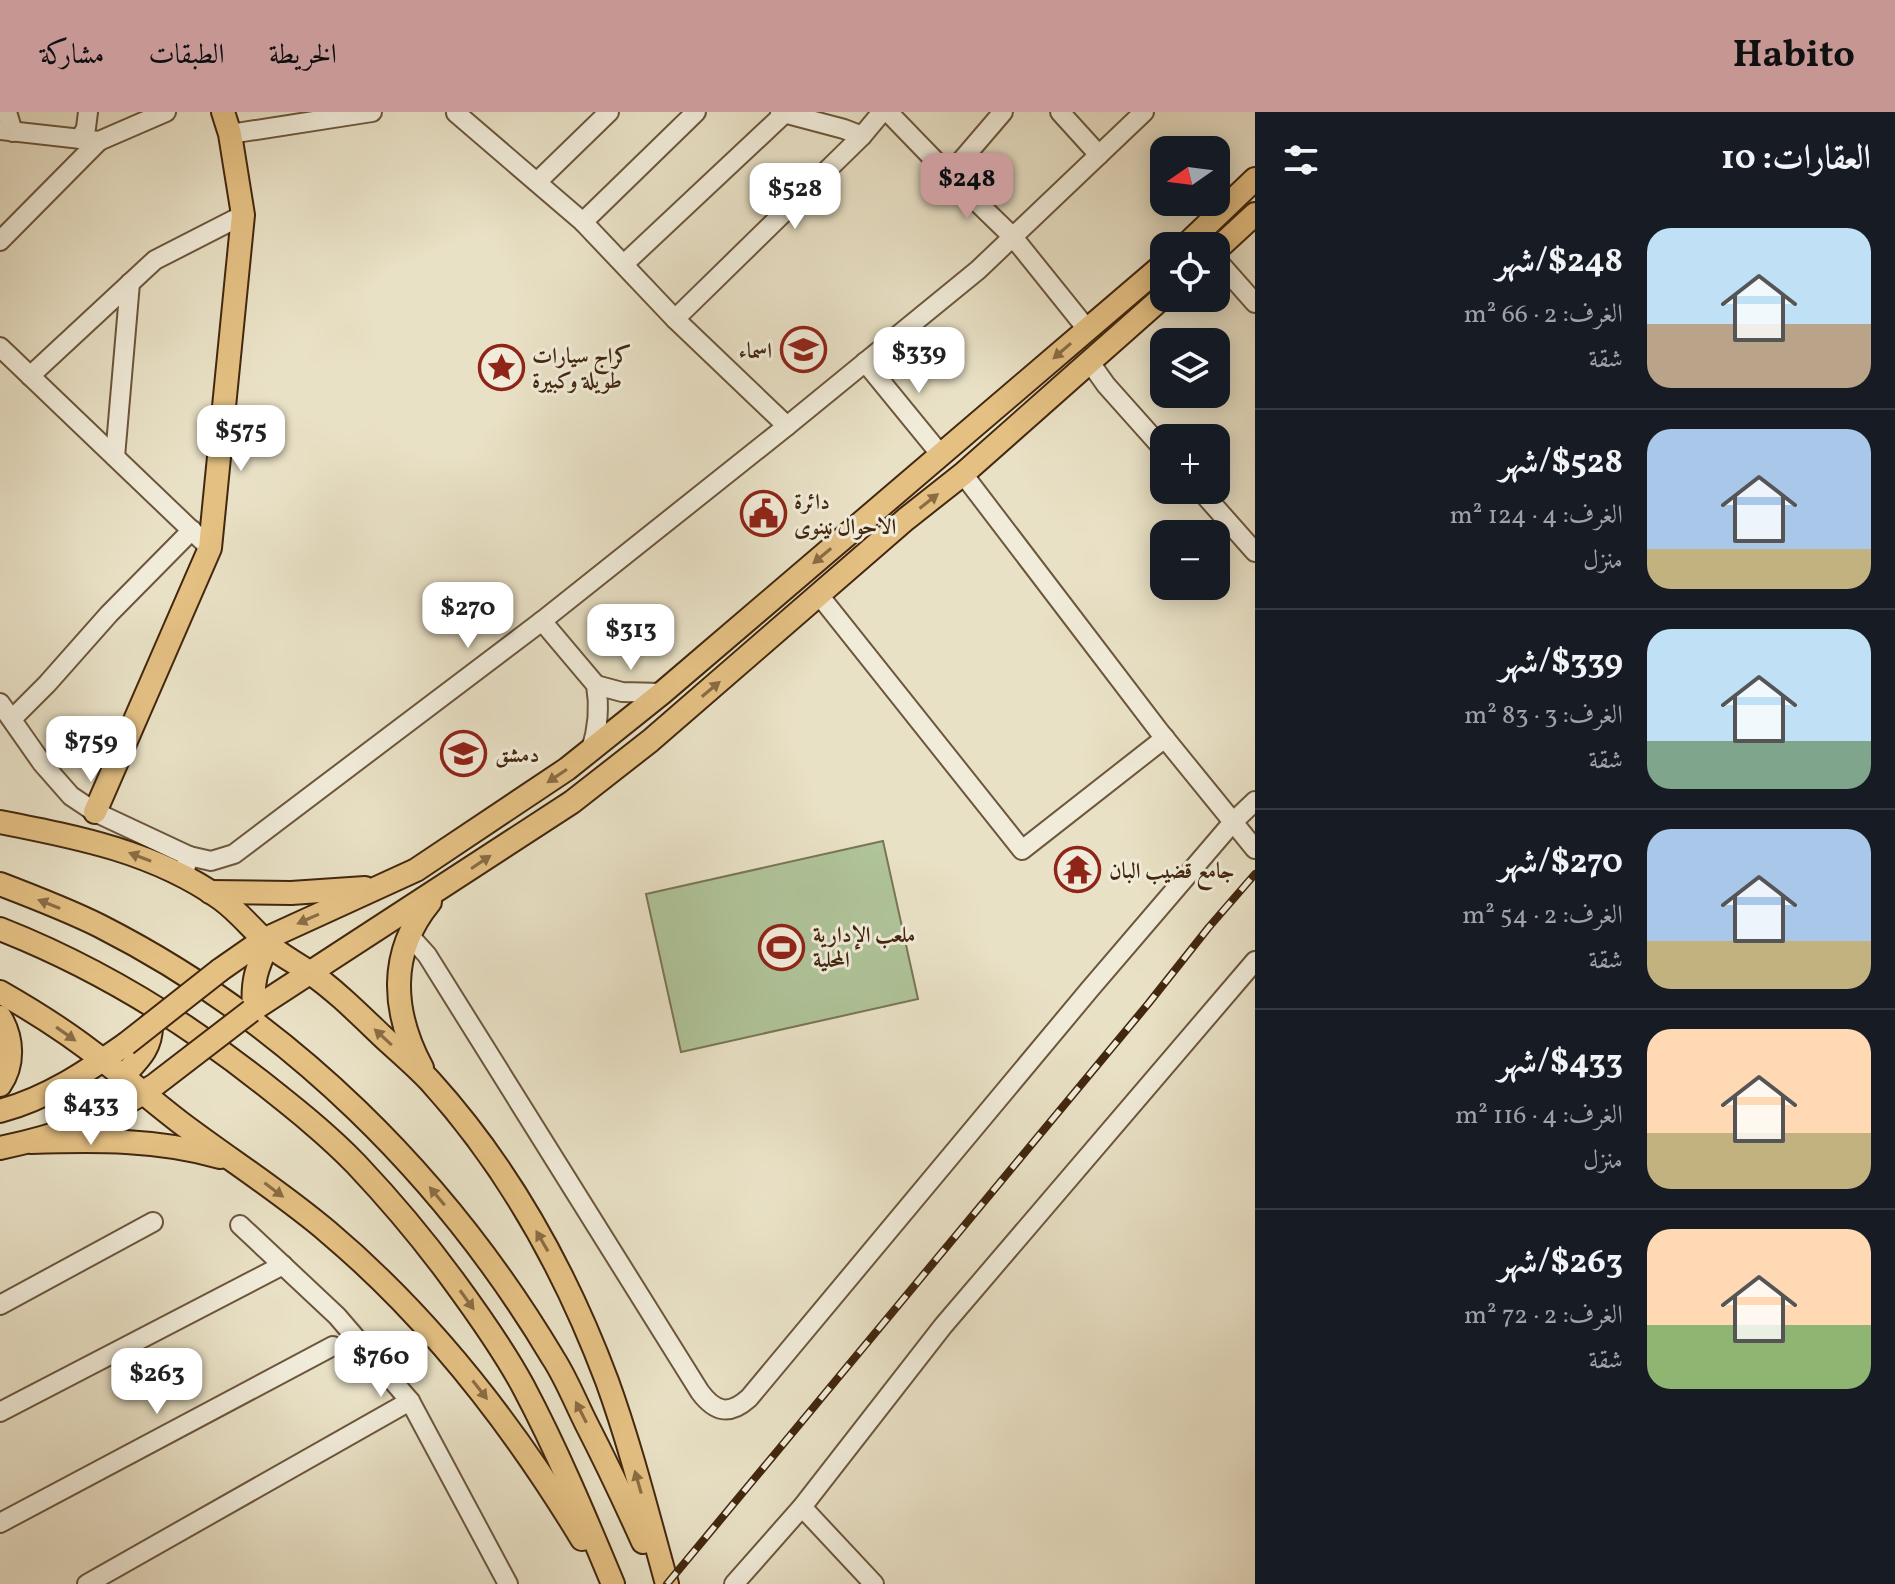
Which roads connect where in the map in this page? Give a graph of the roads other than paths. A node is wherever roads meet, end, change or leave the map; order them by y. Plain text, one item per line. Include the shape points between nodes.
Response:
1 (7, 112) edge
2 (88, 112) edge
3 (166, 112) edge
4 (372, 112) edge
5 (456, 112) edge
6 (609, 112) edge
7 (696, 112) edge
8 (824, 112) edge
9 (885, 112) edge
10 (1003, 112) edge
11 (1060, 112) edge
12 (1144, 112) edge
13 (782, 113) edge
14 (226, 123) edge
15 (7, 131) edge
16 (853, 132) junction
17 (89, 140) junction
18 (1099, 155) junction
19 (949, 175) junction
20 (1255, 179) edge
21 (537, 182) junction
22 (1255, 214) edge
23 (243, 215) junction
24 (583, 222) junction
25 (1200, 232) edge
26 (1013, 237) junction
27 (1230, 237) edge
28 (0, 241) edge
29 (624, 264) junction
30 (1230, 275) edge
31 (1150, 276) edge
32 (130, 283) junction
33 (1255, 303) edge
34 (1150, 308) edge
35 (675, 319) junction
36 (1087, 329) junction
37 (4, 360) edge
38 (1089, 361) junction
39 (865, 362) junction
40 (30, 376) junction
41 (787, 426) junction
42 (1150, 434) edge
43 (941, 455) junction
44 (115, 457) junction
45 (963, 474) junction
46 (1212, 504) edge
47 (192, 530) junction
48 (210, 548) junction
49 (1255, 552) edge
50 (819, 595) junction
51 (542, 621) junction
52 (596, 685) junction
53 (662, 693) junction
54 (0, 703) edge
55 (680, 715) junction
56 (12, 719) junction
57 (1165, 738) junction
58 (591, 750) junction
59 (1255, 801) edge
60 (95, 812) junction
61 (0, 822) edge
62 (1235, 825) junction
63 (1255, 849) edge
64 (186, 866) junction
65 (0, 884) edge
66 (383, 886) junction
67 (443, 888) junction
68 (210, 892) junction
69 (0, 929) edge
70 (409, 935) junction
71 (266, 942) junction
72 (1255, 961) edge
73 (310, 972) junction
74 (0, 992) edge
75 (253, 1010) junction
76 (0, 1017) edge
77 (134, 1050) junction
78 (103, 1060) junction
79 (123, 1076) junction
80 (428, 1079) junction
81 (0, 1085) edge
82 (150, 1088) junction
83 (0, 1111) edge
84 (31, 1142) junction
85 (0, 1148) edge
86 (235, 1161) junction
87 (153, 1222) dead end
88 (240, 1225) dead end
89 (283, 1265) junction
90 (0, 1305) edge
91 (333, 1346) dead end
92 (410, 1401) junction
93 (0, 1412) edge
94 (802, 1507) junction
95 (0, 1523) edge
96 (111, 1578) edge
97 (87, 1584) edge
98 (508, 1584) edge
99 (611, 1584) edge
100 (664, 1584) edge
101 (734, 1584) edge
102 (874, 1584) edge

1 - 15 street
2 - 17 street
3 - 17 street
4 - 14 street
5 - 21 street
6 - 21 street
7 - 24 street
8 - 16 street
9 - 16 street
9 - 19 street
10 - 19 street
11 - 18 street
12 - 18 street
13 - 16 street
13 - 29 street
14 - 23 main road
15 - 17 street
16 - 35 street
17 - 28 street
18 - 26 street
19 - 26 street
20 - 25 main road
21 - 24 street
22 - 27 main road
23 - 32 street via 155,260
23 - 48 main road
24 - 29 street
26 - 36 street
26 - 39 street
29 - 35 street
30 - 33 street
31 - 36 main road
32 - 40 street
32 - 44 street
34 - 38 main road
35 - 41 street
36 -> 43 main road
37 - 40 street
38 - 42 street
38 - 45 main road
39 - 41 street
39 - 43 street
40 - 44 street
41 - 51 street
43 -> 53 main road
44 - 47 street
50 -> 45 main road
45 - 57 street
46 - 49 street
47 - 48 street
47 - 56 street
48 - 60 main road
55 -> 50 main road
50 - 57 street via 1022,850
51 - 52 street
51 - 64 street via 234,854
52 - 53 street
52 - 58 street via 598,725
53 - 55 main road
53 - 58 main road
54 - 56 street
67 -> 55 main road via 572,802
56 - 60 street via 71,796
57 - 62 street
58 -> 66 main road via 431,861
59 - 62 street
60 - 64 street
64 -> 61 main road via 163,866 92,841
62 - 63 street
62 - 70 street via 1080,1001 749,1398 733,1409 714,1407 700,1392 427,955
64 - 68 main road
100 -> 65 main road via 555,1360 464,1228 374,1127 301,1059 221,997 98,924
66 - 68 main road via 305,893
66 -> 71 main road
67 - 70 main road
67 - 73 main road
68 - 71 main road
69 -> 99 main road via 94,971 179,1023 285,1100 354,1162 407,1220 493,1336 556,1452
70 - 80 main road via 401,959 399,999 407,1034
71 - 73 main road
71 - 75 main road via 253,984
71 - 77 main road, bridge via 151,1024
72 - 94 street via 943,1326
73 - 75 main road
80 -> 73 main road
74 -> 78 main road
75 - 82 main road, bridge
76 - 81 main road via 10,1058
77 - 78 main road
77 - 79 main road
78 - 79 main road
78 - 83 main road via 46,1095
79 - 82 main road
100 -> 80 main road via 624,1432 574,1302 508,1184
82 - 84 main road via 94,1121
82 - 86 main road via 182,1124
84 - 85 main road
84 - 86 main road via 160,1144
86 -> 99 main road via 362,1262 421,1322 535,1464
87 - 90 street
88 - 89 street
89 - 92 street via 337,1316
89 - 93 street
91 - 95 street
92 - 96 street
92 - 98 street
94 - 101 street
94 - 102 street
96 - 97 street

